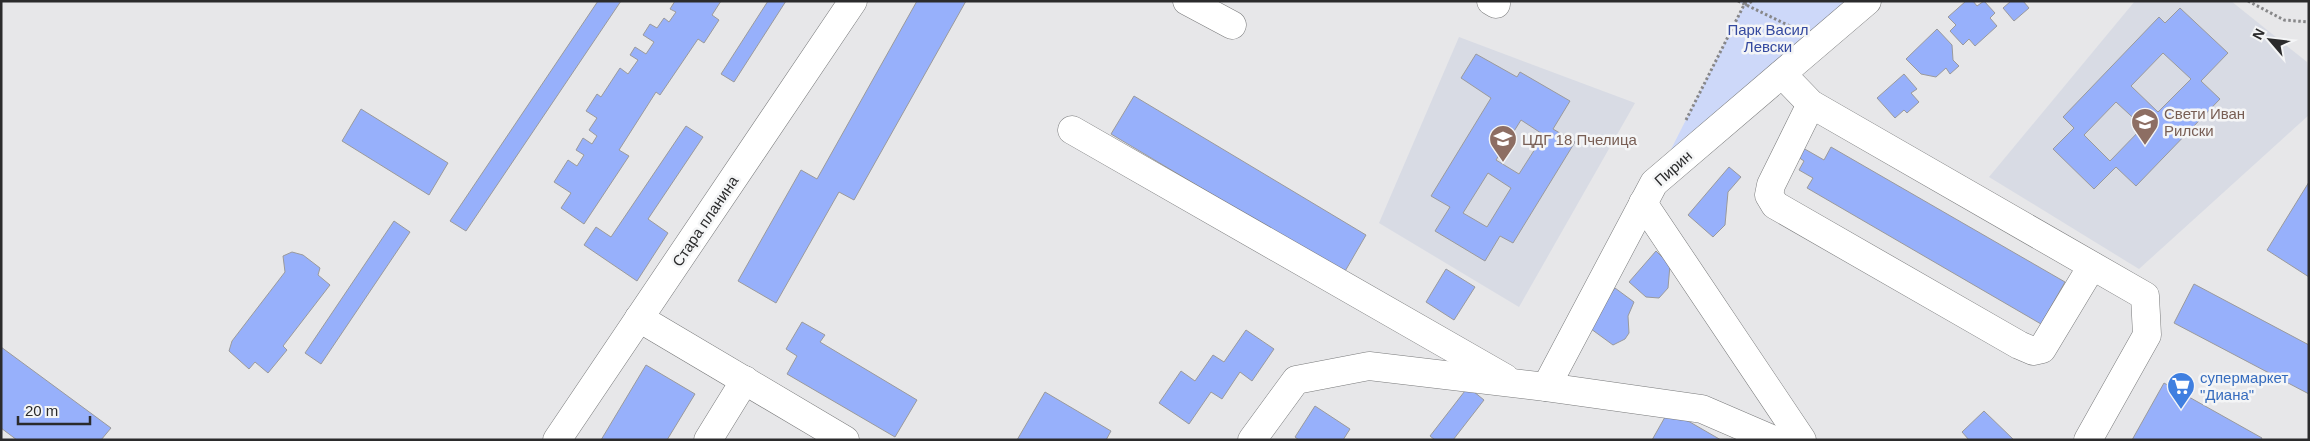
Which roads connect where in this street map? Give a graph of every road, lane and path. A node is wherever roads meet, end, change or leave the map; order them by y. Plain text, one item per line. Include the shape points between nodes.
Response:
1 (853, 1) edge
2 (1187, 1) edge
3 (1738, 1) edge
4 (1752, 1) edge
5 (1867, 1) edge
6 (2248, 1) edge
7 (1744, 3) edge
8 (2309, 22) edge
9 (1232, 25) dead end
10 (1821, 40) junction
11 (1782, 74) junction
12 (1810, 104) junction
13 (1686, 121) dead end
14 (1072, 130) dead end
15 (1643, 203) junction
16 (2092, 266) junction
17 (639, 318) junction
18 (745, 380) junction
19 (1515, 384) junction
20 (1546, 388) junction
21 (556, 440) edge
22 (708, 440) edge
23 (845, 440) edge
24 (1252, 440) edge
25 (1774, 440) edge
26 (1802, 440) edge
27 (2088, 440) edge

1 - 17 street, Стара планина
2 - 9 street
3 - 7 path
4 - 7 path
5 - 10 street, Пирин
6 - 8 path via 2284,20
7 - 10 path
7 - 13 path
10 - 11 street, Пирин
11 - 12 street
11 - 15 street, Пирин via 1654,183
12 - 16 street
12 - 16 street via 1771,185 1770,194 1775,205 2019,346 2033,351 2042,349
14 - 19 street
15 - 20 street, Пирин
15 - 26 street
16 - 27 street via 2145,296 2147,335
17 - 18 street
17 - 21 street, Стара планина
18 - 22 street
18 - 23 street
19 - 20 street
19 - 24 street via 1369,366 1296,380
20 - 25 street via 1702,409

